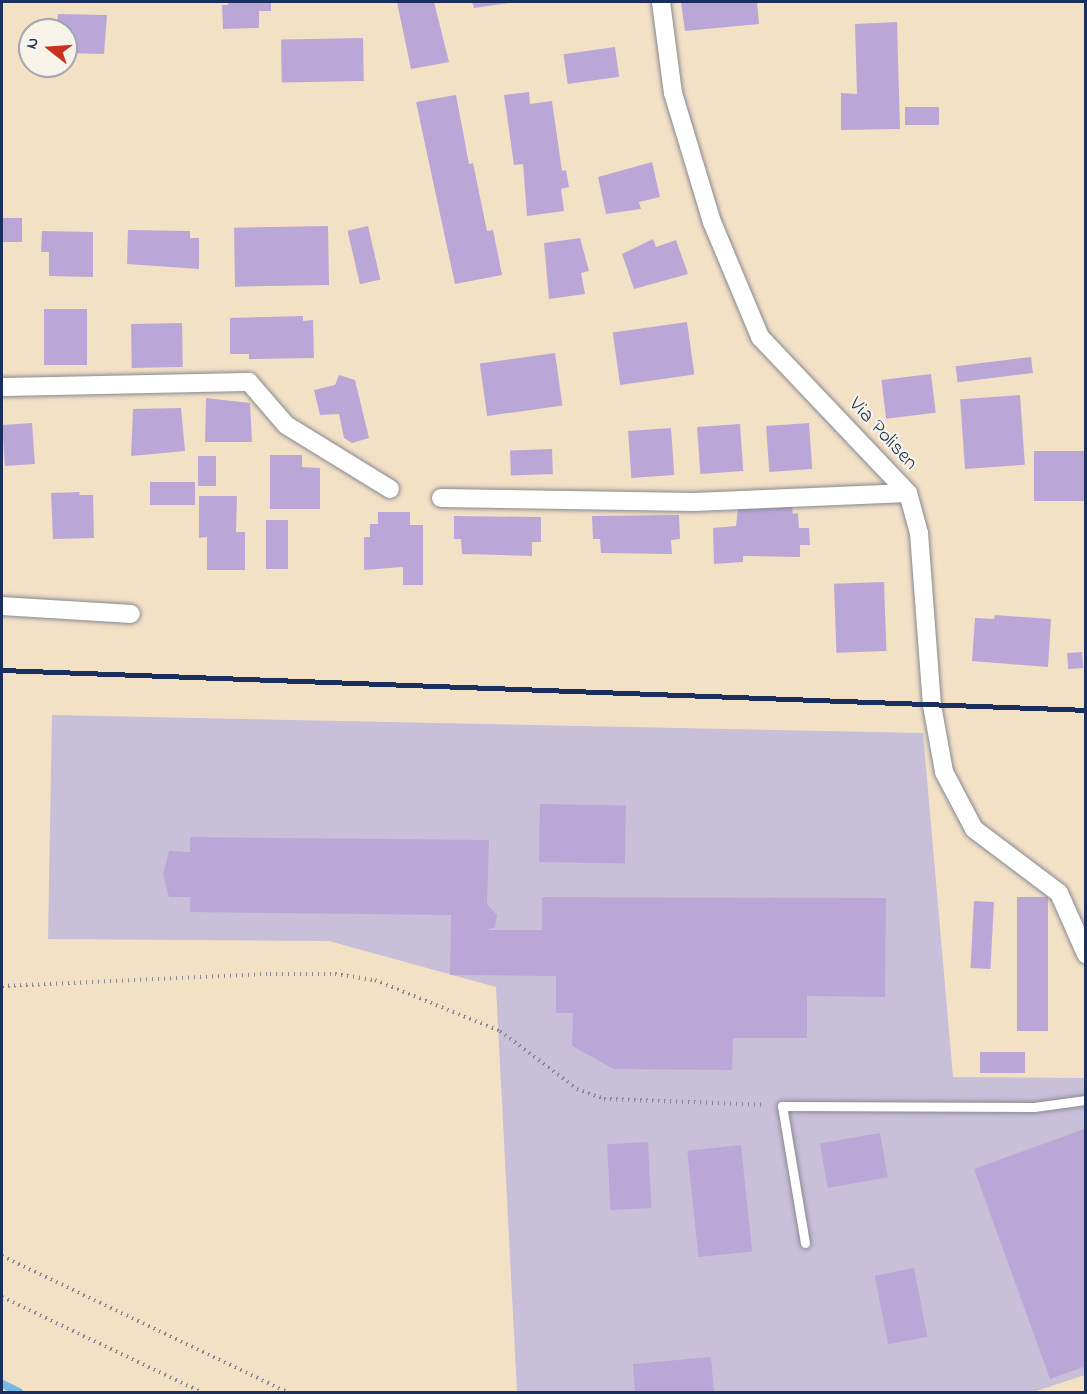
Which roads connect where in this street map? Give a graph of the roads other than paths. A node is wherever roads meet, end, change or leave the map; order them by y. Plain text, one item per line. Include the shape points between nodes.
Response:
1 (661, 2) edge
2 (2, 387) edge
3 (390, 489) dead end
4 (908, 493) junction
5 (441, 498) dead end
6 (2, 606) edge
7 (131, 615) dead end
8 (1086, 954) edge
9 (1086, 1100) edge
10 (805, 1243) dead end

1 - 4 street, Via Polisen via 673,93 712,222 760,337
2 - 3 street via 249,382 286,425
4 - 5 street via 694,502
4 - 8 street, Via Polisen via 919,533 932,705 944,772 974,829 1059,893
6 - 7 street
9 - 10 lane via 1034,1107 782,1106

